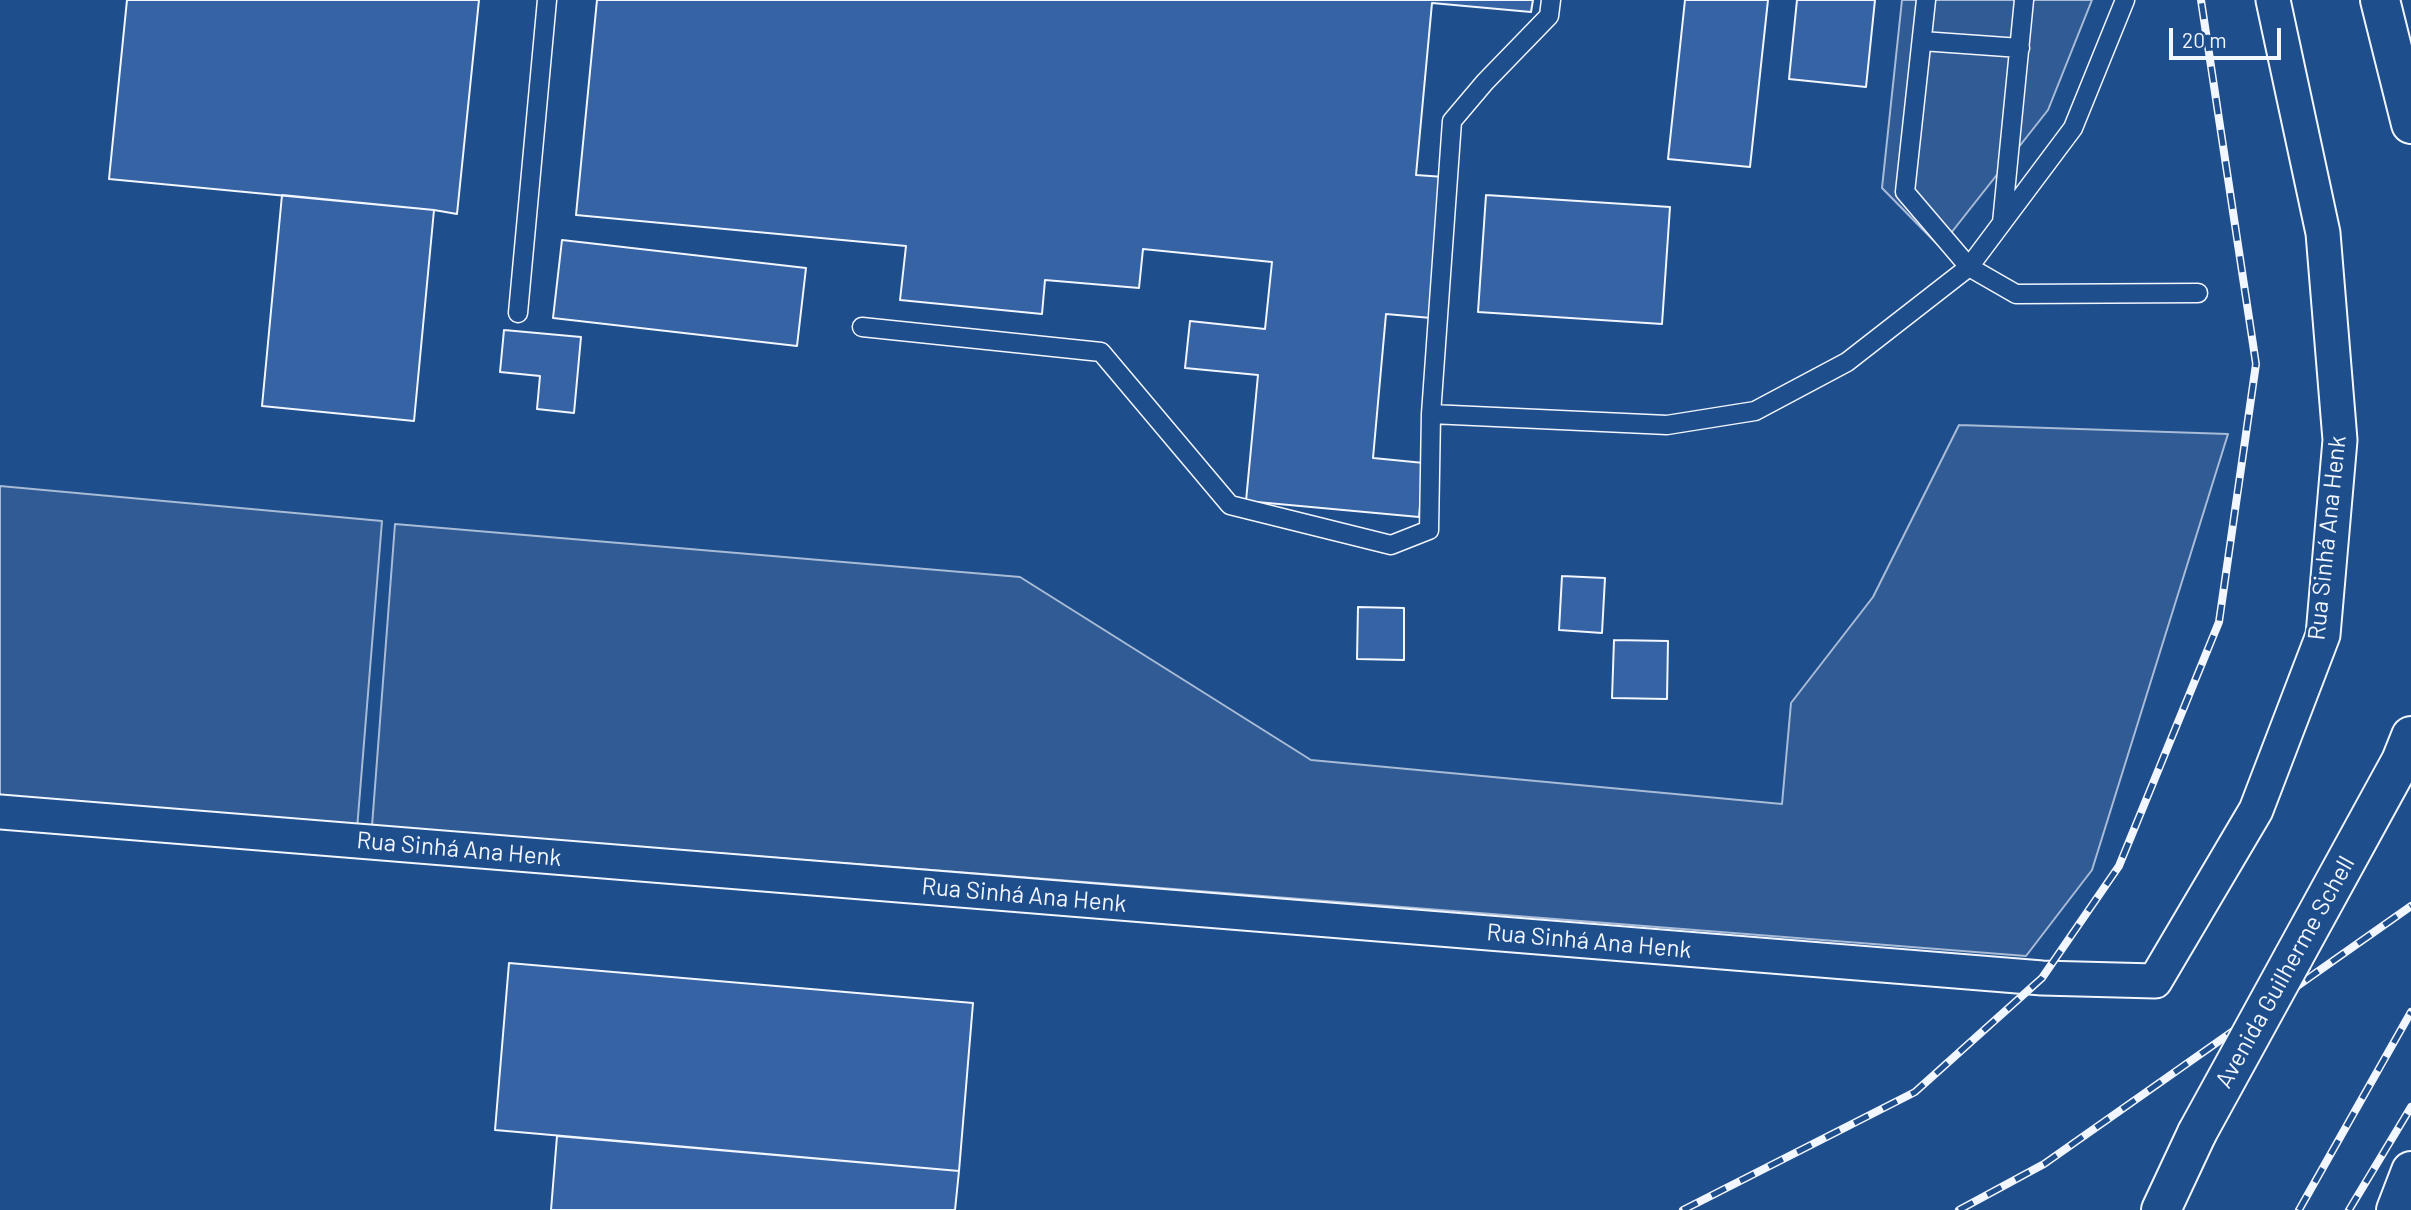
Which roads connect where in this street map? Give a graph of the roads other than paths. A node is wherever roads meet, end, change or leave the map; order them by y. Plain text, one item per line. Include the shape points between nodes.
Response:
1 (547, 0) edge
2 (1551, 0) edge
3 (1926, 0) edge
4 (2024, 0) edge
5 (2125, 0) edge
6 (2273, 0) edge
7 (2380, 0) edge
8 (1922, 41) junction
9 (2020, 48) junction
10 (2411, 124) edge
11 (2002, 223) junction
12 (1969, 267) junction
13 (2198, 293) dead end
14 (519, 313) dead end
15 (862, 327) dead end
16 (1431, 414) junction
17 (2411, 736) edge
18 (0, 811) edge
19 (2411, 1171) edge
20 (2161, 1210) edge
21 (2396, 1210) edge

1 - 14 lane
2 - 16 lane via 1549,16 1452,121
3 - 8 lane
4 - 9 lane
5 - 11 lane via 2073,128
6 - 18 street, Rua Sinhá Ana Henk via 2323,233 2340,440 2323,635 2256,810 2155,981 2028,977
7 - 10 main road
8 - 9 lane
8 - 12 lane via 1905,192
9 - 11 lane
11 - 12 lane
12 - 13 lane via 2016,294
12 - 16 lane via 1847,362 1755,411 1667,425
15 - 16 lane via 1101,352 1230,505 1391,545 1429,530
17 - 20 main road, Avenida Guilherme Schell, bridge via 2402,761 2197,1133
19 - 21 main road

